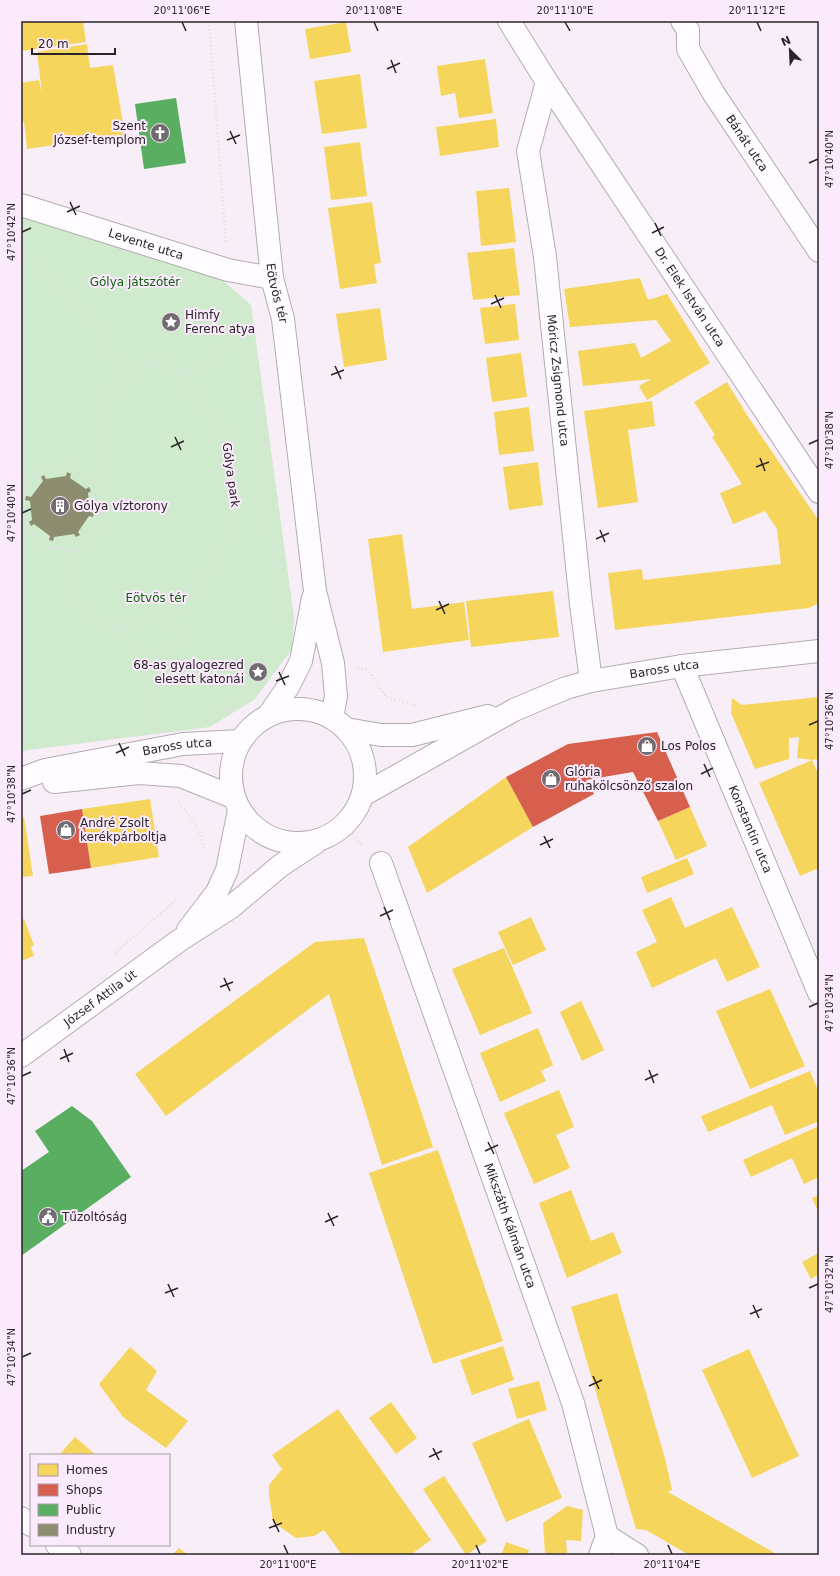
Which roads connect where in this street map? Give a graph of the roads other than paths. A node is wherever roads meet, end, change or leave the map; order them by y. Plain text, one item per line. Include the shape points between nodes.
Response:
1 (256, 21) edge
2 (509, 21) edge
3 (690, 24) edge
4 (247, 31) edge
5 (547, 82) junction
6 (21, 205) edge
7 (819, 251) edge
8 (272, 278) junction
9 (819, 492) edge
10 (315, 591) junction
11 (819, 651) edge
12 (682, 666) junction
13 (591, 681) junction
14 (514, 710) junction
15 (268, 716) junction
16 (339, 724) junction
17 (240, 741) junction
18 (21, 779) edge
19 (21, 784) edge
20 (363, 795) junction
21 (236, 803) junction
22 (318, 841) junction
23 (381, 863) dead end
24 (180, 940) junction
25 (819, 994) edge
26 (21, 1056) edge
27 (21, 1518) edge
28 (30, 1524) edge
29 (58, 1546) edge
30 (604, 1546) edge
31 (70, 1555) edge
32 (637, 1555) edge

1 - 4 street, Eötvös tér
2 - 5 street, Dr. Elek István utca
3 - 7 street, Bánát utca via 688,49 714,94
4 - 8 street, Eötvös tér
5 - 9 street, Dr. Elek István utca
5 - 13 street, Móricz Zsigmond utca via 528,151 545,257
6 - 8 street, Levente utca via 228,270
8 - 10 street, Eötvös tér via 283,319
10 - 15 street, Eötvös tér via 301,661 288,687
10 - 16 street, Eötvös tér via 333,663
11 - 12 street, Baross utca
12 - 13 street, Baross utca
12 - 25 street, Konstantin utca
13 - 14 street, Baross utca via 566,688
14 - 16 street, Baross utca via 412,735 381,735
14 - 20 street, Baross utca
15 - 16 street via 294,709 320,712
15 - 17 street via 257,722
16 - 20 street via 355,740 361,753 366,781
17 - 18 street, Baross utca via 183,744 45,770
17 - 21 street via 231,767 230,782
19 - 21 street, Baross utca via 139,773 181,776
20 - 22 street via 356,812 344,826
21 - 22 street via 248,822 273,839 302,844
21 - 24 street, József Attila út via 227,870 217,892
22 - 24 street, József Attila út via 280,866 230,908
23 - 30 street, Mikszáth Kálmán utca via 573,1402
24 - 26 street, József Attila út
27 - 28 street
29 - 31 street
30 - 32 street, Mikszáth Kálmán utca

